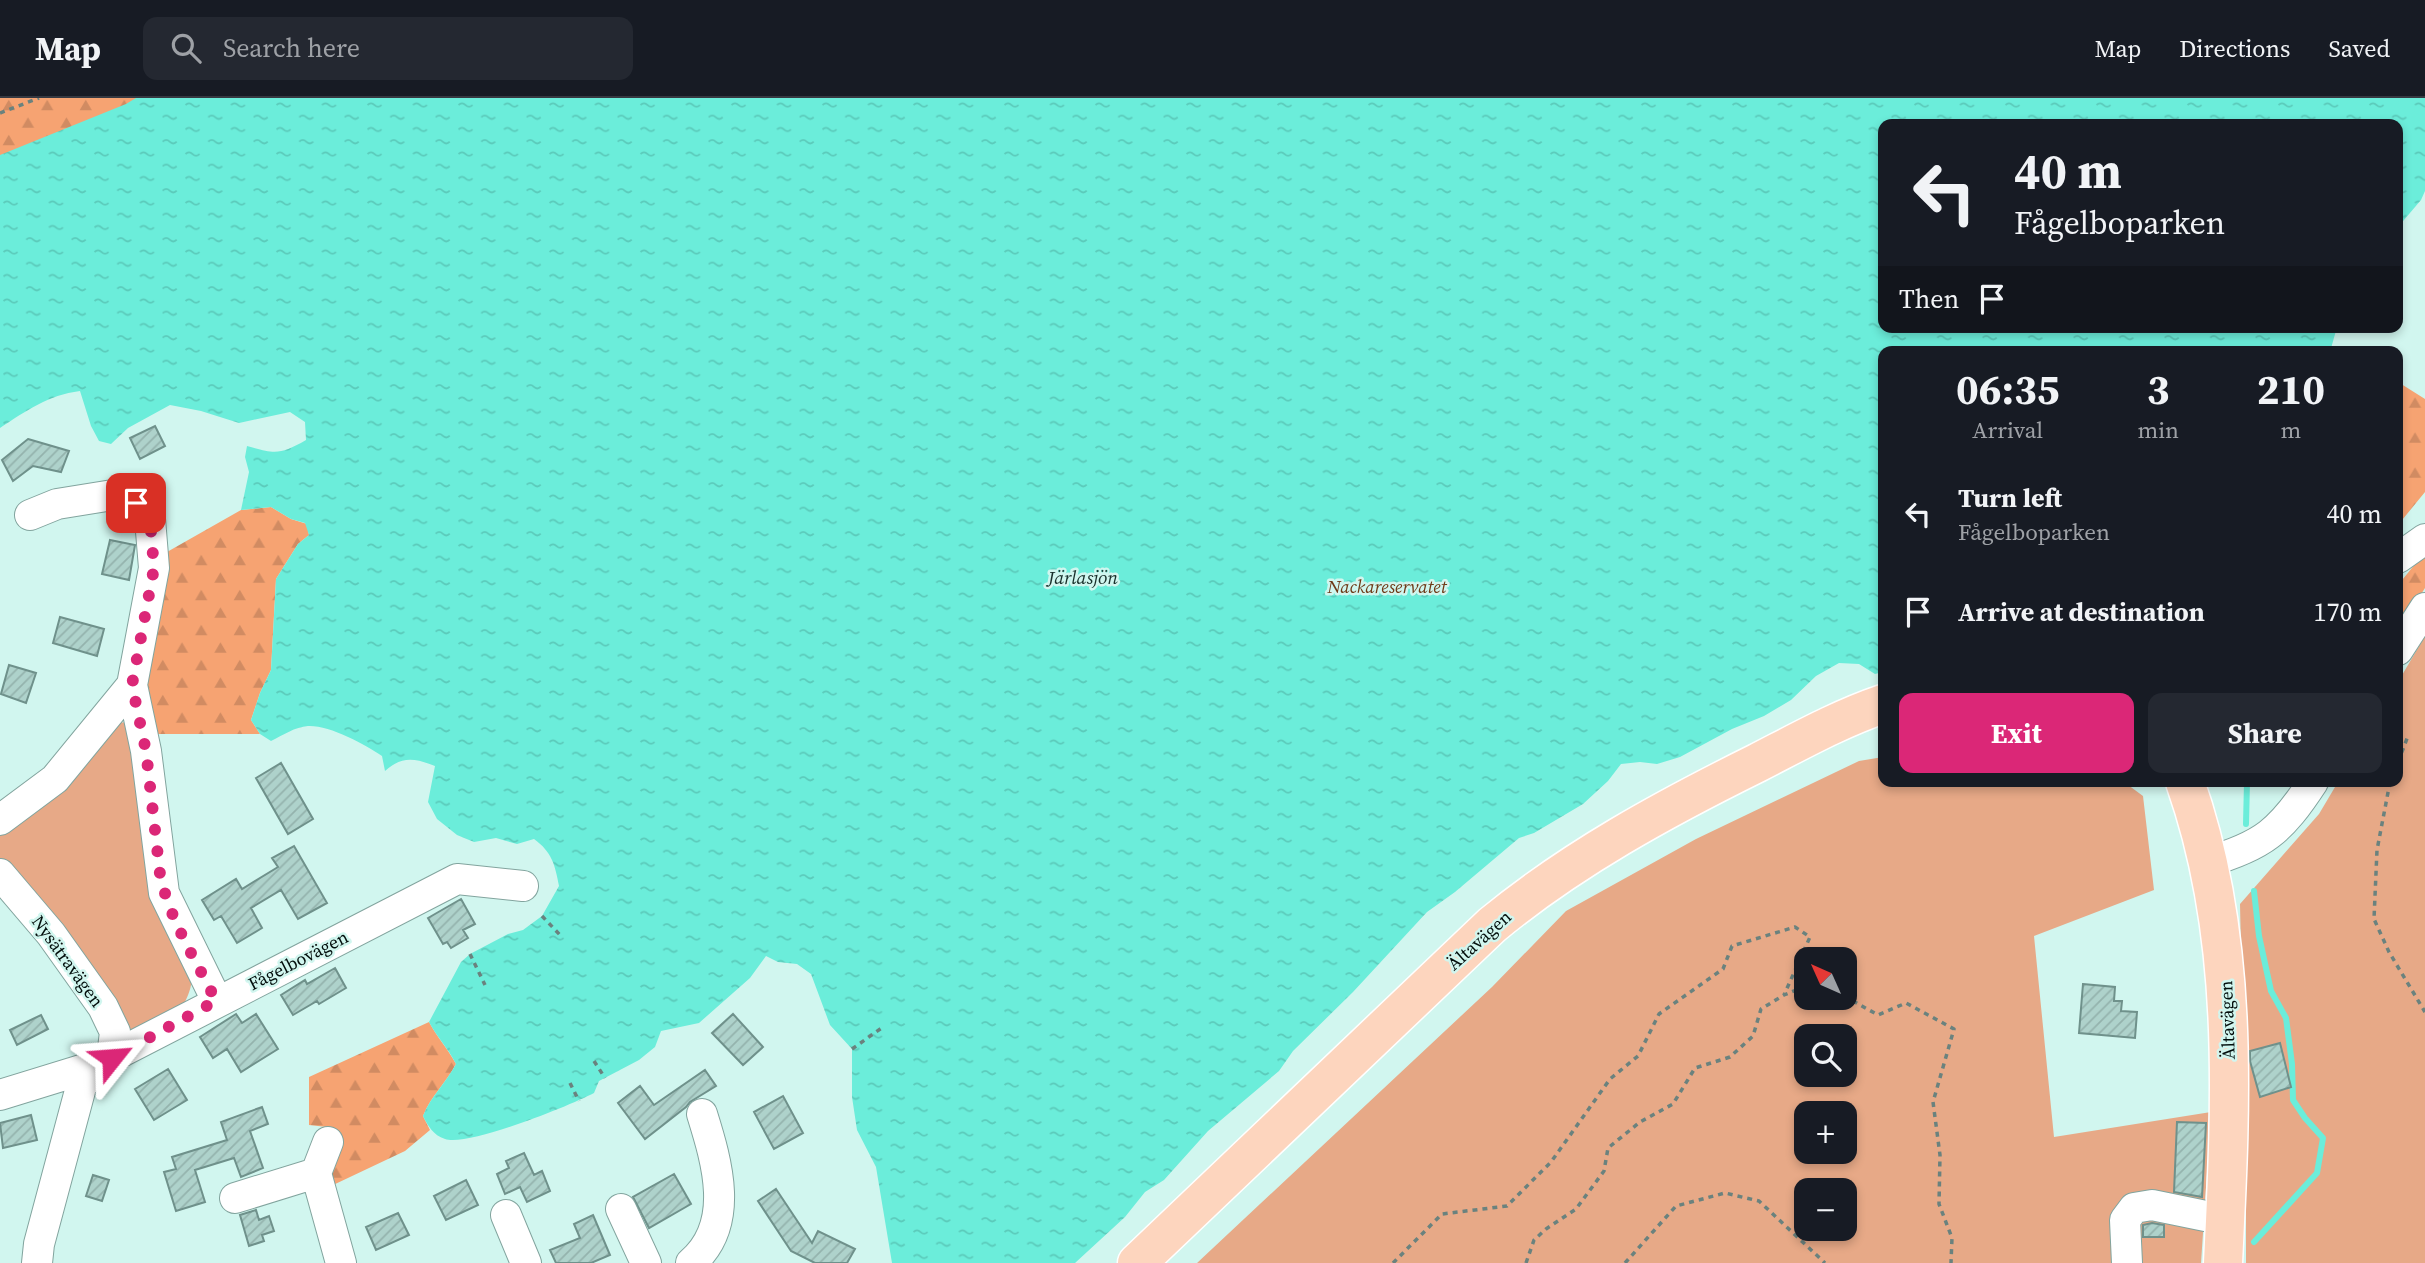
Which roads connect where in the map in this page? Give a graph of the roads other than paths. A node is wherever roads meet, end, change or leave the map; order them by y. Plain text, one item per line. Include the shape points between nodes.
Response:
1 (30, 515) dead end
2 (2425, 539) edge
3 (2403, 554) edge
4 (2425, 608) edge
5 (2403, 642) edge
6 (132, 685) junction
7 (1878, 706) edge
8 (2187, 787) edge
9 (2309, 787) edge
10 (0, 820) edge
11 (2207, 862) junction
12 (0, 874) edge
13 (523, 886) dead end
14 (216, 1001) junction
15 (103, 1062) junction
16 (0, 1095) edge
17 (702, 1114) dead end
18 (328, 1142) dead end
19 (316, 1173) junction
20 (235, 1198) dead end
21 (621, 1209) dead end
22 (506, 1215) dead end
23 (2225, 1220) junction
24 (37, 1263) edge
25 (341, 1263) edge
26 (526, 1263) edge
27 (646, 1263) edge
28 (691, 1263) edge
29 (1137, 1263) edge
30 (2127, 1263) edge
31 (2223, 1263) edge

1 - 6 street via 57,504 119,494 136,503 150,519 154,568
2 - 3 street
4 - 5 street
6 - 10 street via 55,779
6 - 14 street via 146,751 164,893
7 - 29 main road, Ältavägen via 1670,806 1530,894
8 - 11 main road, Ältavägen
9 - 11 street via 2284,823 2260,842
11 - 23 main road, Ältavägen via 2224,956 2230,1105
12 - 15 street, Nysätravägen via 51,934 103,1007 116,1032
13 - 14 street, Fågelbovägen via 457,879
14 - 15 street, Fågelbovägen
15 - 16 street, Fågelbovägen
15 - 24 street, Nysätravägen via 81,1087
17 - 28 street via 719,1184 717,1226
18 - 19 street
19 - 20 street
19 - 25 street
21 - 27 street
22 - 26 street
23 - 30 street via 2152,1205 2134,1208 2125,1220
23 - 31 main road, Ältavägen

